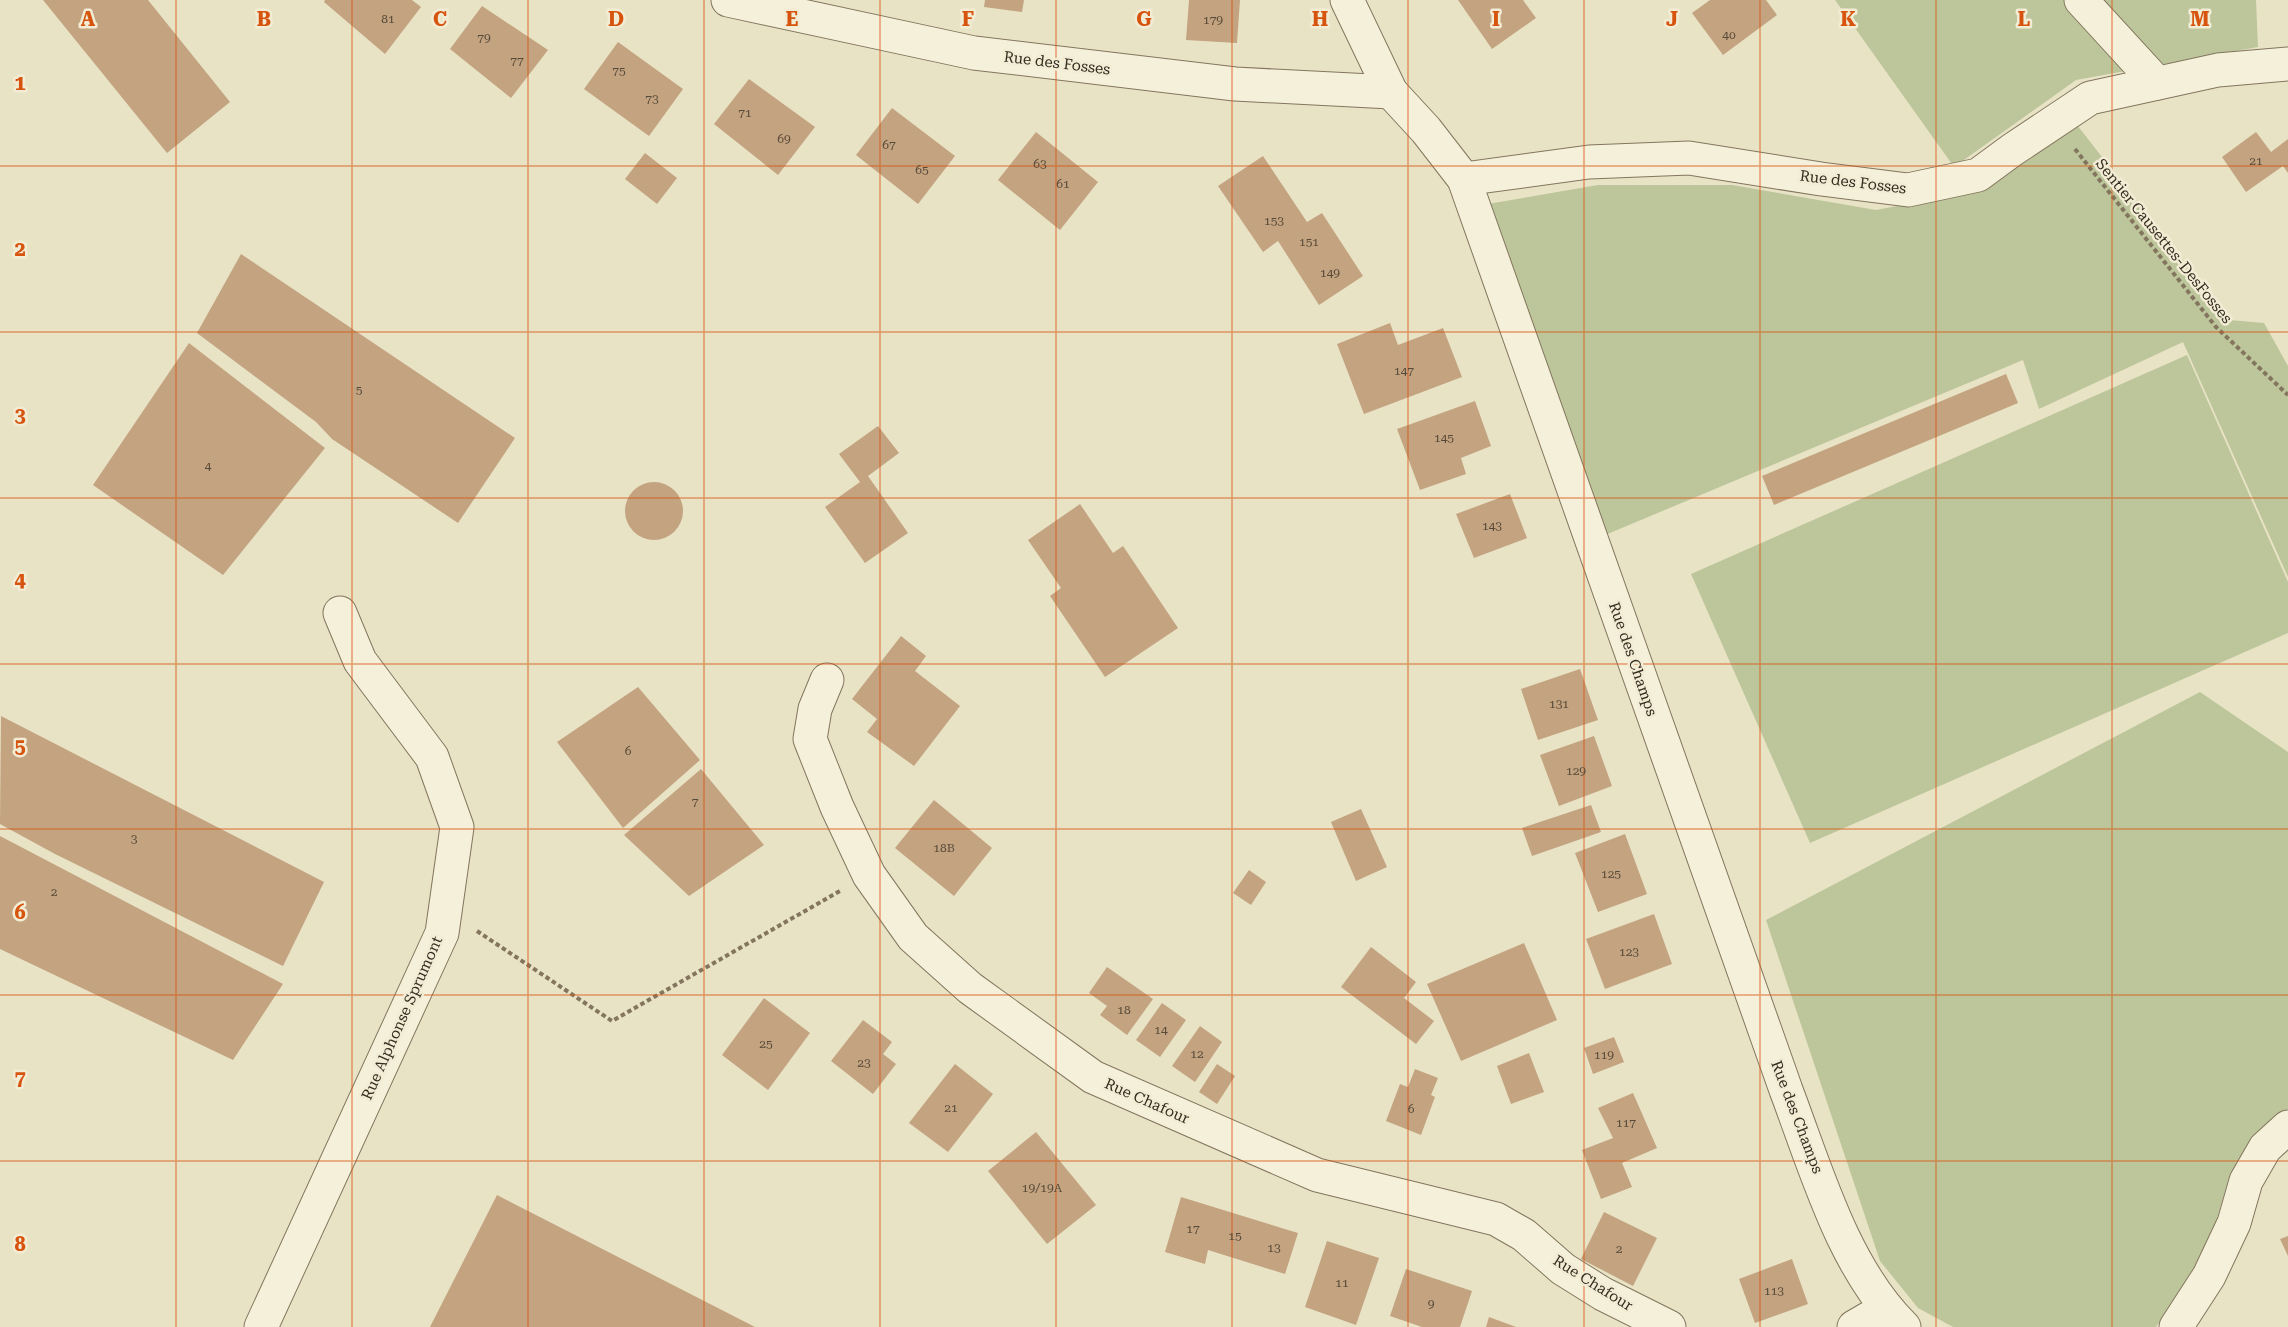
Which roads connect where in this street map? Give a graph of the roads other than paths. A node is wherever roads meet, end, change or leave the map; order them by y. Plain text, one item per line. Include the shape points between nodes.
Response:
1 (728, 0) edge
2 (1347, 0) edge
3 (2081, 0) edge
4 (2288, 64) edge
5 (2157, 83) junction
6 (1391, 92) junction
7 (1464, 179) junction
8 (340, 613) dead end
9 (827, 680) dead end
10 (2288, 1127) edge
11 (1895, 1318) edge
12 (261, 1327) edge
13 (1669, 1327) edge
14 (1854, 1327) edge
15 (2176, 1327) edge

1 - 6 street, Rue des Fosses via 974,53 1235,84
2 - 6 street, Rue des Champs
3 - 5 street
4 - 5 street, Rue des Fosses via 2218,70
5 - 7 street, Rue des Fosses via 2091,98 1978,175 1908,190 1689,159 1589,162
6 - 7 street, Rue des Champs
7 - 11 street, Rue des Champs via 1786,1090 1844,1239
8 - 12 street, Rue Alphonse Sprumont via 360,661 432,757 457,827 442,933
9 - 13 street, Rue Chafour via 815,709 810,739 837,807 869,875 913,937 970,988 1093,1077 1317,1175 1496,1219 1603,1294
10 - 15 street via 2265,1148 2246,1181 2234,1223 2209,1276
11 - 14 street

